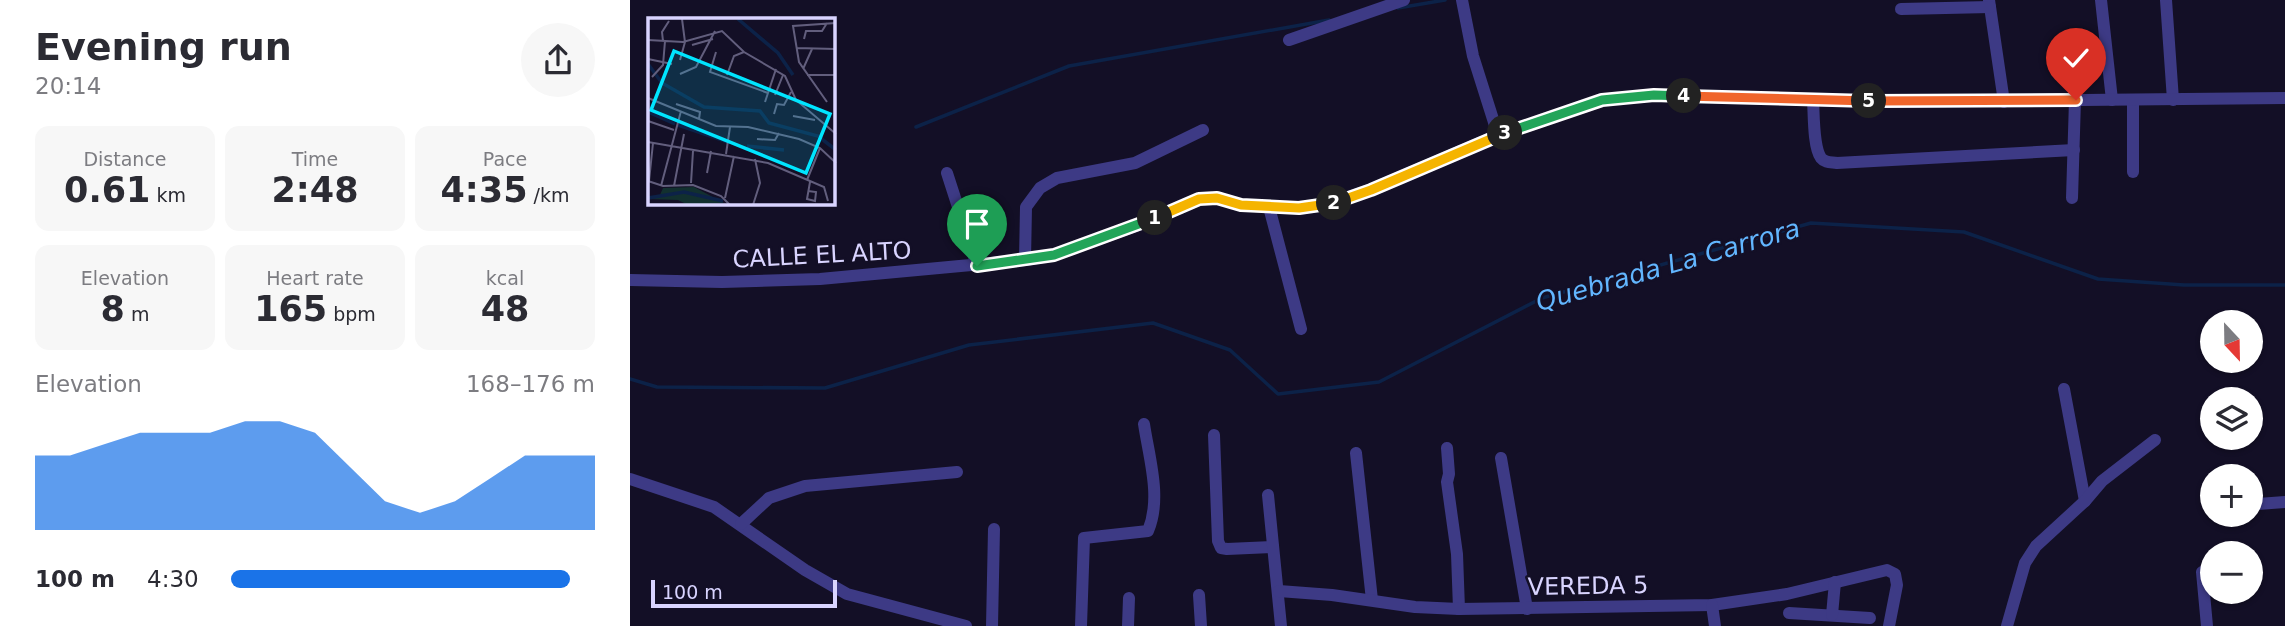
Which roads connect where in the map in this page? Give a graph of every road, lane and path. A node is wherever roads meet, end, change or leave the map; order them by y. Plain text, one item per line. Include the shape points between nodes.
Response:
1 (1404, 0) edge
2 (1462, 0) edge
3 (2101, 0) edge
4 (2166, 0) edge
5 (1990, 4) edge
6 (1901, 9) dead end
7 (1289, 40) dead end
8 (2285, 98) edge
9 (1813, 100) junction
10 (2076, 100) junction
11 (2112, 100) junction
12 (2133, 100) junction
13 (2173, 100) junction
14 (2004, 102) junction
15 (1203, 130) dead end
16 (1498, 135) junction
17 (2074, 150) junction
18 (2133, 172) dead end
19 (947, 173) dead end
20 (2072, 198) dead end
21 (1269, 207) junction
22 (1025, 260) junction
23 (977, 266) junction
24 (630, 280) edge
25 (1301, 329) dead end
26 (2064, 389) dead end
27 (1144, 424) dead end
28 (1214, 435) dead end
29 (2155, 440) dead end
30 (1447, 448) dead end
31 (1356, 453) dead end
32 (1501, 458) dead end
33 (957, 471) dead end
34 (630, 479) edge
35 (1268, 495) dead end
36 (2085, 501) junction
37 (2285, 502) edge
38 (2263, 504) edge
39 (741, 524) junction
40 (995, 529) dead end
41 (1273, 547) junction
42 (1835, 582) junction
43 (1279, 591) junction
44 (1199, 595) dead end
45 (1129, 598) dead end
46 (1372, 600) junction
47 (2205, 604) edge
48 (1712, 605) junction
49 (1459, 609) junction
50 (1527, 609) junction
51 (1788, 612) dead end
52 (1832, 615) junction
53 (1870, 618) dead end
54 (966, 626) edge
55 (992, 626) edge
56 (1081, 626) edge
57 (1128, 626) edge
58 (1201, 626) edge
59 (1281, 626) edge
60 (1715, 626) edge
61 (1889, 626) edge
62 (2007, 626) edge
63 (2207, 626) edge

1 - 7 street
2 - 16 street via 1473,56
3 - 11 street
4 - 13 street
5 - 6 street
5 - 14 street
8 - 13 street, CALLE EL ALTO
9 - 14 street, CALLE EL ALTO
9 - 16 street, CALLE EL ALTO via 1628,96 1602,100
9 - 17 street via 1818,150 1826,162
10 - 11 street, CALLE EL ALTO
10 - 14 street, CALLE EL ALTO
10 - 17 street
11 - 12 street, CALLE EL ALTO
12 - 13 street, CALLE EL ALTO
12 - 18 street
15 - 22 street via 1135,163 1057,178 1040,188 1027,207
16 - 21 street, CALLE EL ALTO via 1327,205
17 - 20 street
19 - 23 street
21 - 22 street, CALLE EL ALTO via 1199,199 1054,255
21 - 25 street
22 - 23 street, CALLE EL ALTO
23 - 24 street, CALLE EL ALTO via 820,279
26 - 36 street
27 - 56 street via 1155,498 1153,520 1148,531 1084,538
28 - 41 street via 1221,548
29 - 36 street via 2102,481
30 - 49 street
31 - 46 street
32 - 50 street
33 - 39 street via 805,486 769,498
34 - 39 street via 714,507
35 - 41 street
36 - 62 street via 2025,562
37 - 38 street
39 - 54 street via 846,594
40 - 55 street
41 - 43 street
42 - 48 street, VEREDA 5
42 - 52 street
42 - 61 street, VEREDA 5 via 1887,570 1895,574
43 - 46 street, VEREDA 5
43 - 59 street
44 - 58 street
45 - 57 street
46 - 49 street, VEREDA 5
47 - 63 street
48 - 50 street, VEREDA 5
48 - 60 street
49 - 50 street, VEREDA 5
51 - 52 street
52 - 53 street

